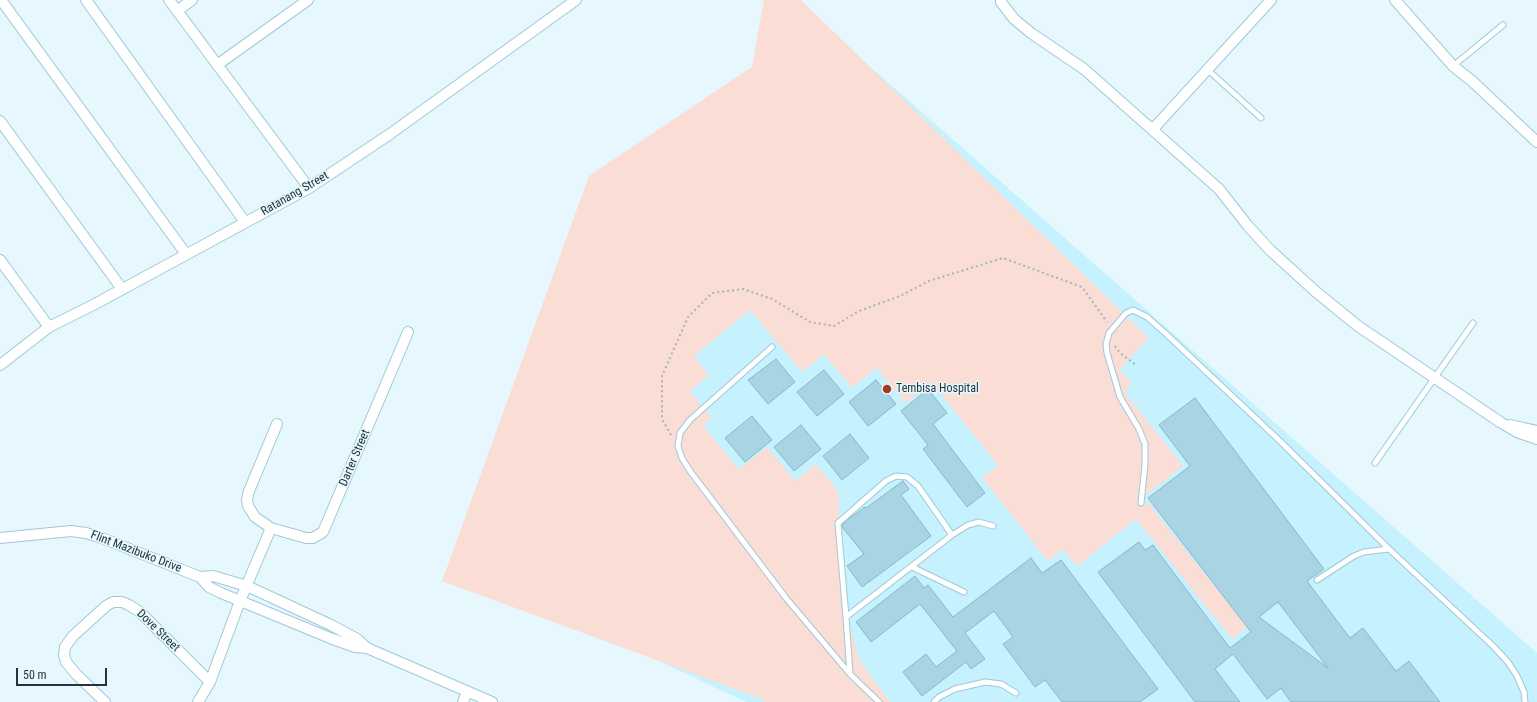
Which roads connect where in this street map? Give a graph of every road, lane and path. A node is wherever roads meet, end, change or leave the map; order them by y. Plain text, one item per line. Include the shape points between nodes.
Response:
1 (1, 0) edge
2 (86, 0) edge
3 (169, 0) edge
4 (192, 0) edge
5 (308, 0) edge
6 (576, 0) edge
7 (1001, 0) edge
8 (1271, 0) edge
9 (1395, 0) edge
10 (177, 11) junction
11 (1503, 25) dead end
12 (217, 65) junction
13 (1453, 66) junction
14 (1208, 70) junction
15 (1261, 118) dead end
16 (0, 121) edge
17 (1153, 129) junction
18 (1537, 142) edge
19 (309, 188) junction
20 (245, 222) junction
21 (186, 254) junction
22 (0, 260) edge
23 (122, 289) junction
24 (1473, 323) dead end
25 (49, 327) junction
26 (1112, 329) junction
27 (408, 332) dead end
28 (772, 347) dead end
29 (0, 365) edge
30 (1136, 365) dead end
31 (1435, 378) junction
32 (1500, 422) junction
33 (277, 424) dead end
34 (1537, 431) edge
35 (1537, 439) edge
36 (678, 446) junction
37 (1375, 464) dead end
38 (1141, 503) dead end
39 (993, 526) dead end
40 (271, 528) junction
41 (952, 535) junction
42 (0, 538) edge
43 (1389, 549) junction
44 (912, 566) junction
45 (200, 577) junction
46 (1317, 580) dead end
47 (246, 586) junction
48 (964, 592) dead end
49 (240, 601) junction
50 (846, 617) junction
51 (367, 648) junction
52 (850, 674) junction
53 (210, 682) junction
54 (467, 692) junction
55 (1016, 693) dead end
56 (105, 702) edge
57 (198, 702) edge
58 (462, 702) edge
59 (492, 702) edge
60 (879, 702) edge
61 (934, 702) edge
62 (1525, 702) edge

1 - 21 street
2 - 20 street
3 - 10 street
4 - 10 street
5 - 12 street
6 - 19 street, Ratanang Street via 390,134
7 - 17 street via 1014,19 1084,69
8 - 14 street
9 - 13 street
10 - 12 street
11 - 13 lane
12 - 19 street
13 - 18 street
14 - 15 lane
14 - 17 street
16 - 23 street
17 - 31 street via 1219,189 1270,250 1315,291 1358,326
19 - 20 street, Ratanang Street
20 - 21 street, Ratanang Street
21 - 23 street, Ratanang Street
22 - 25 street
23 - 25 street, Ratanang Street
24 - 31 lane
25 - 29 street, Ratanang Street
26 - 30 path via 1112,342 1120,353
26 - 36 path via 1082,287 1003,258 929,281 900,296 859,311 834,326 810,322 772,299 743,289 712,293 688,317 662,376 662,420
26 - 38 lane via 1106,344 1110,368 1120,397 1145,444
26 - 43 lane via 1129,311 1135,310 1147,318 1281,442
27 - 40 street, Darter Street via 323,532 313,538 306,538
28 - 36 lane via 690,420 680,433
31 - 32 street
31 - 37 lane
32 - 34 street
32 - 35 street
33 - 40 street, Darter Street via 247,499 255,517
36 - 52 lane via 682,458 695,478 786,598
39 - 41 lane via 979,522 968,525
40 - 47 street
41 - 44 lane
41 - 50 lane via 918,486 907,478 896,476 886,480 838,523
42 - 45 street, Flint Mazibuko Drive via 71,531 86,532
43 - 46 lane via 1370,550 1359,554
43 - 62 lane via 1508,662 1520,681
44 - 48 lane
44 - 50 lane
45 - 47 street, Flint Mazibuko Drive via 213,576
45 - 49 street, Flint Mazibuko Drive via 209,587
47 - 49 street
47 - 51 street, Flint Mazibuko Drive via 331,625 357,639
49 - 51 street, Flint Mazibuko Drive via 335,640
49 - 53 street
50 - 52 lane
51 - 54 street, Flint Mazibuko Drive
52 - 60 lane
53 - 56 street, Dove Street via 140,612 122,602 114,602 106,606 73,636 65,647 64,655 66,662 76,674
53 - 57 street
54 - 58 street
54 - 59 street, Flint Mazibuko Drive
55 - 61 lane via 1001,684 985,682 955,689

